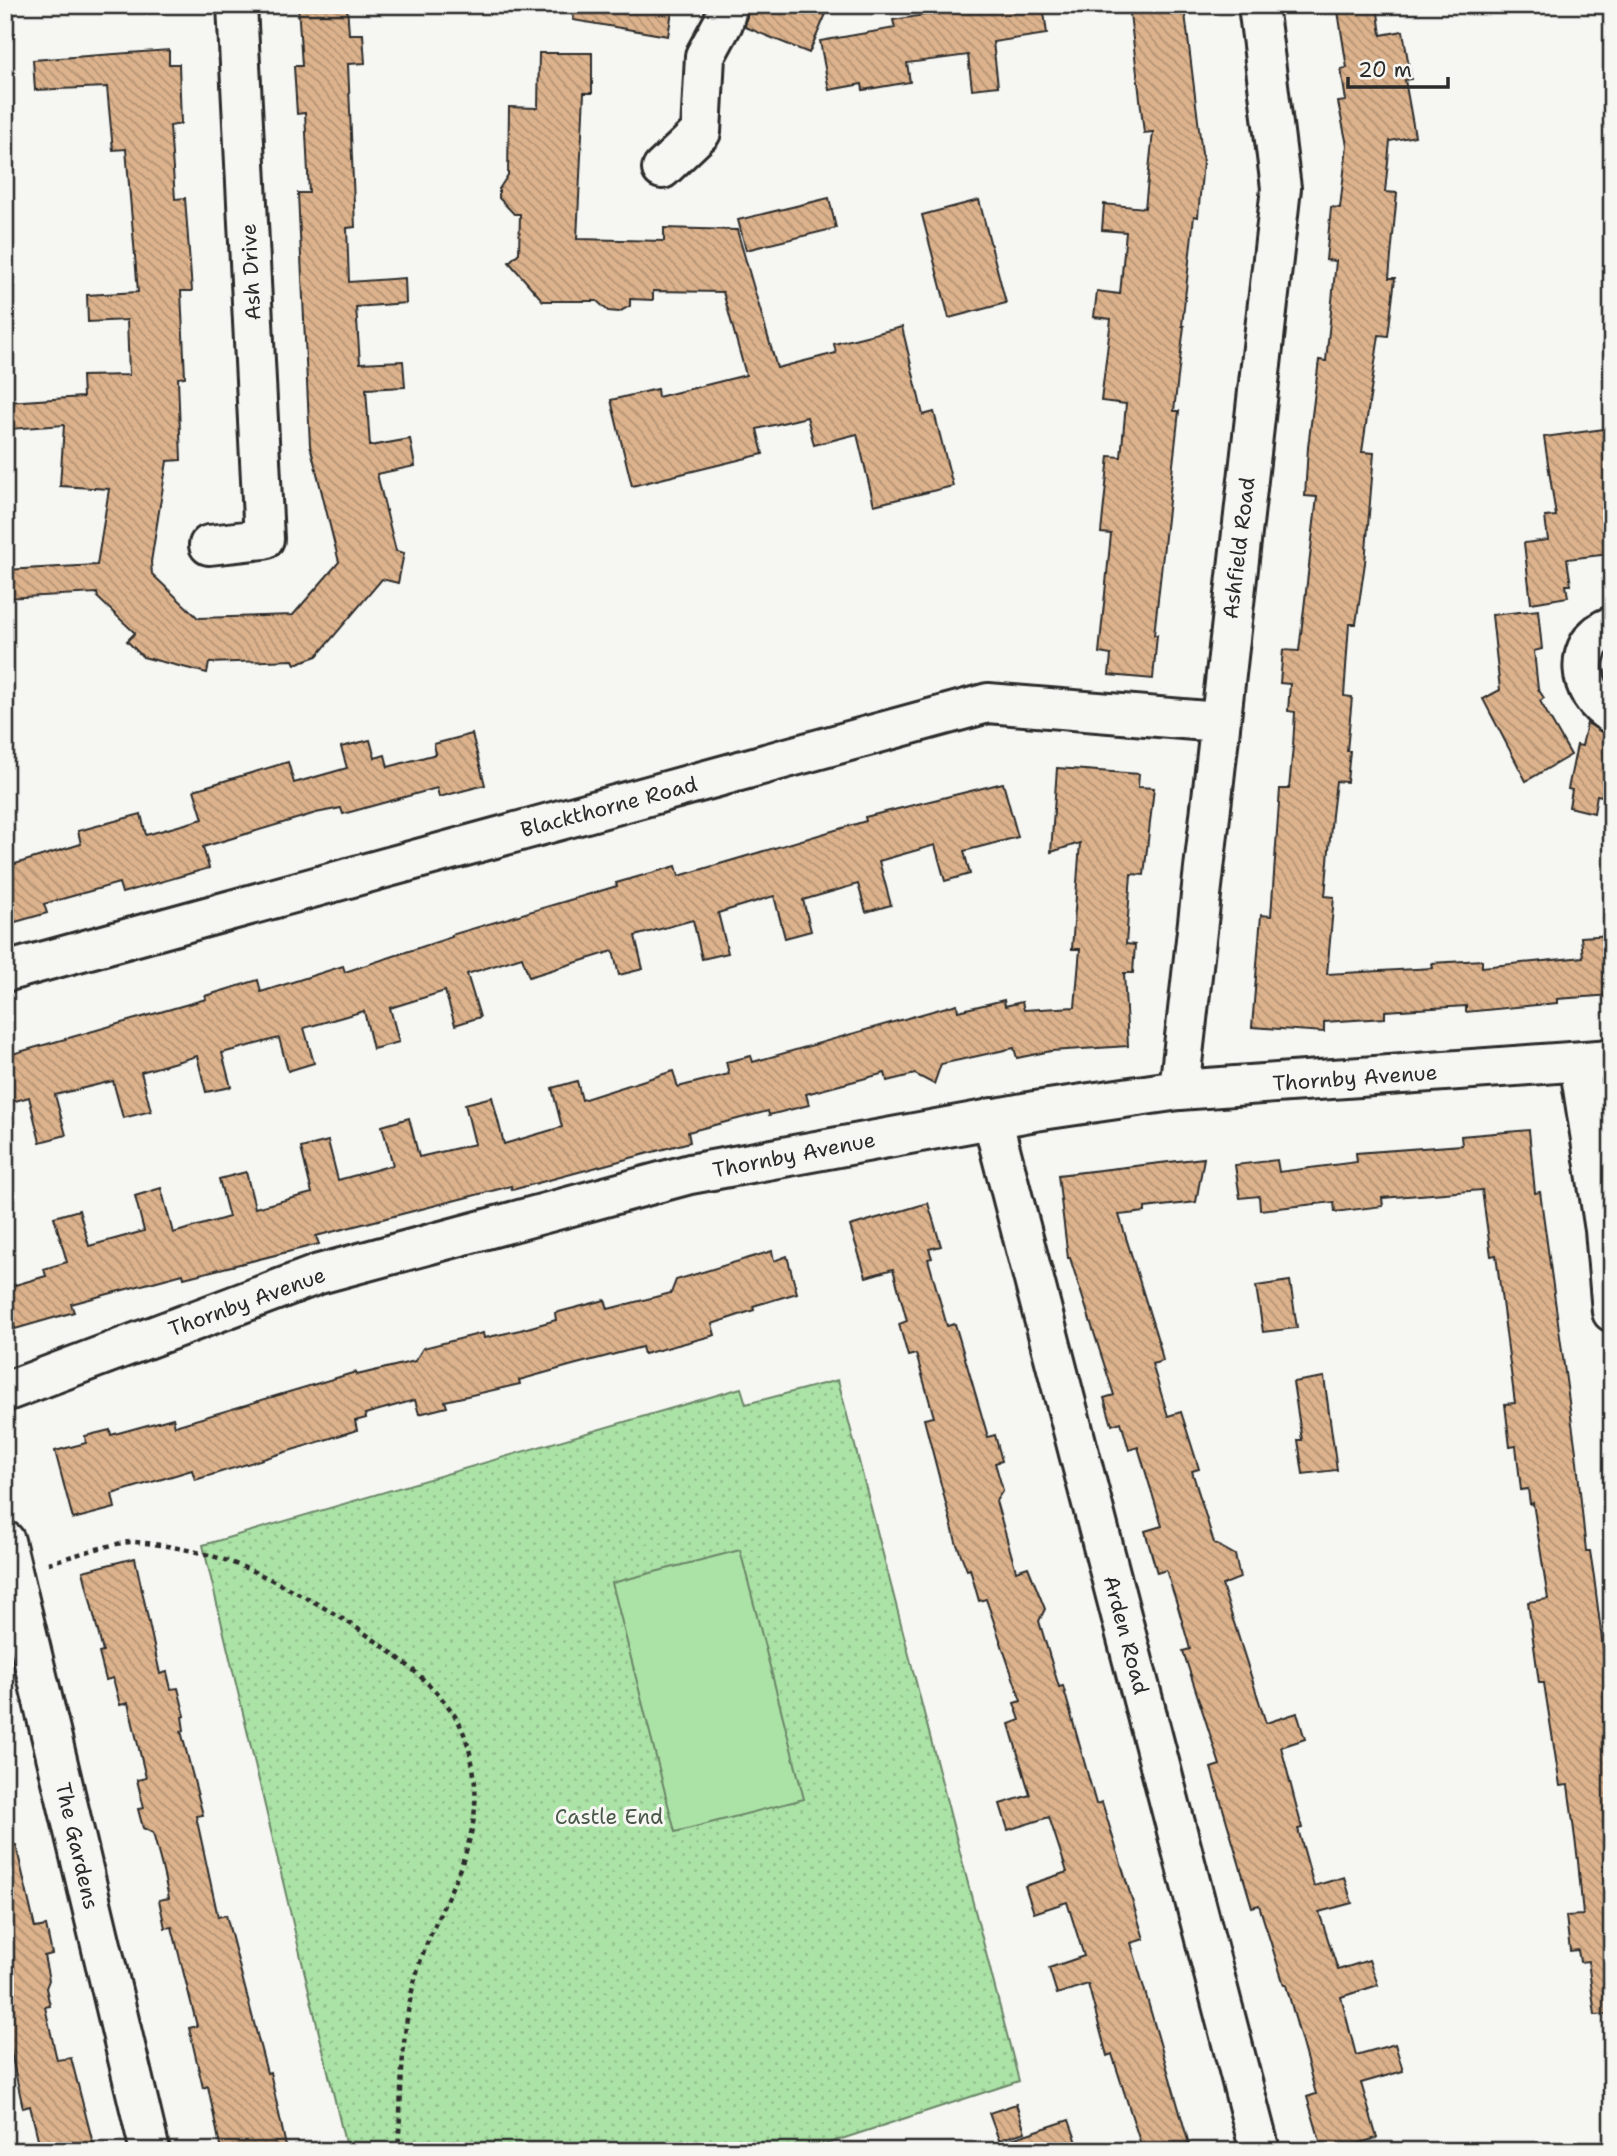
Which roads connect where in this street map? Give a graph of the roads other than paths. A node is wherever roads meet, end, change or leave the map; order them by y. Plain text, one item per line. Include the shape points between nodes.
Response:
1 (237, 5) edge
2 (729, 5) edge
3 (1258, 5) edge
4 (662, 169) dead end
5 (209, 545) dead end
6 (1612, 626) edge
7 (1612, 714) edge
8 (1219, 722) junction
9 (5, 972) edge
10 (1595, 1060) edge
11 (1179, 1090) junction
12 (992, 1118) junction
13 (1612, 1312) edge
14 (5, 1392) edge
15 (9, 1557) edge
16 (149, 2151) edge
17 (1260, 2151) edge

1 - 5 street, Ash Drive via 277,538
2 - 4 street via 705,57 701,132
3 - 8 street, Ashfield Road via 1281,188
6 - 7 street via 1593,640 1582,666 1592,698
8 - 9 street, Blackthorne Road via 988,703
8 - 11 street, Ashfield Road
10 - 11 street, Thornby Avenue
10 - 13 street
11 - 12 street, Thornby Avenue
12 - 14 street, Thornby Avenue via 690,1174 319,1274
12 - 17 street, Arden Road
15 - 16 street, The Gardens

